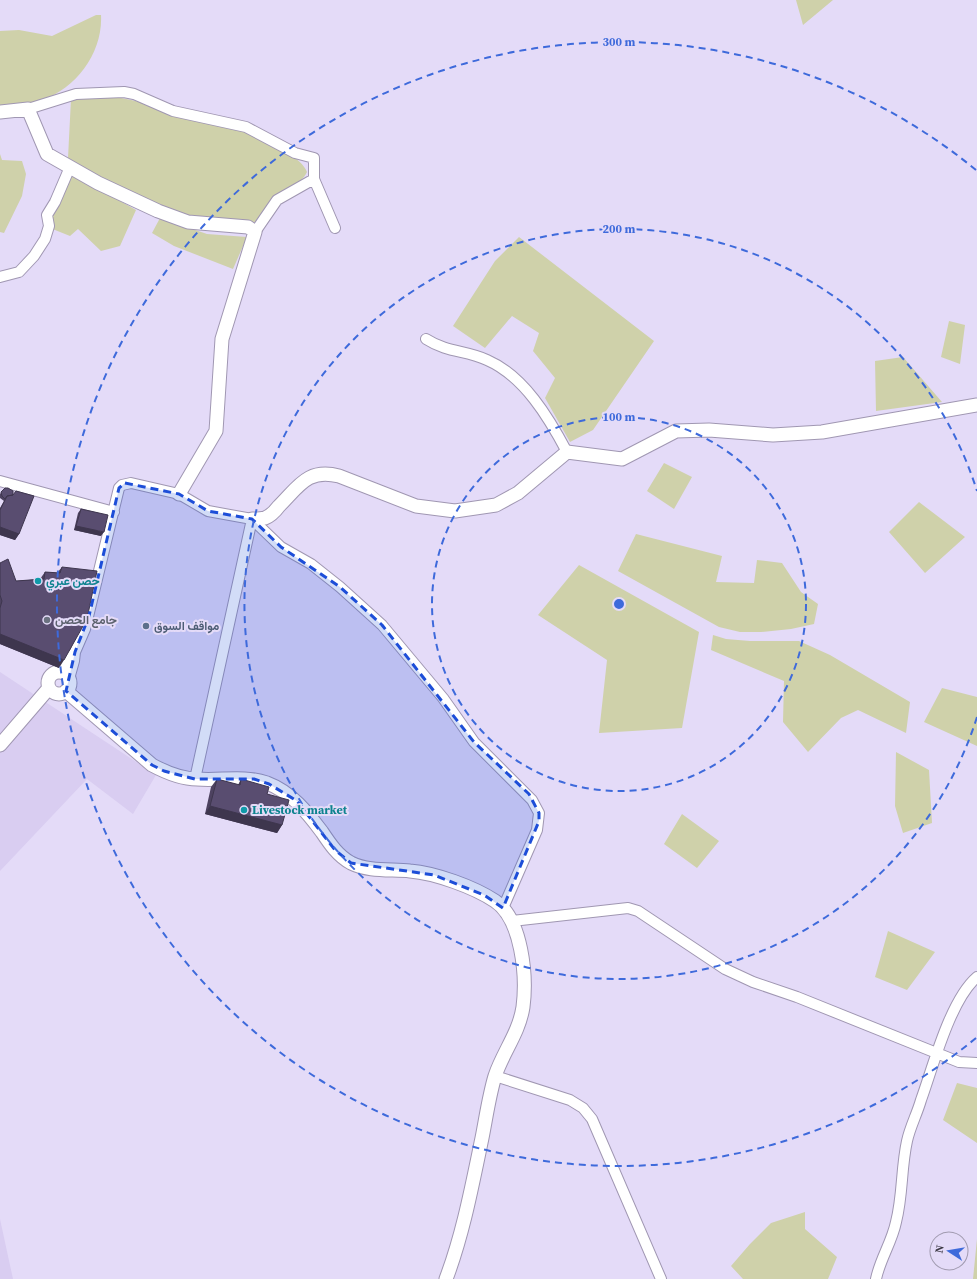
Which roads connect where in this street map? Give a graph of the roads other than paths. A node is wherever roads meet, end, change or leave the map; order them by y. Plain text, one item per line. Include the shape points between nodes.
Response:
1 (28, 109) junction
2 (0, 112) edge
3 (70, 167) junction
4 (314, 179) junction
5 (335, 228) dead end
6 (255, 232) junction
7 (0, 277) edge
8 (426, 339) dead end
9 (977, 405) edge
10 (567, 452) junction
11 (0, 481) edge
12 (179, 494) junction
13 (114, 512) junction
14 (252, 519) junction
15 (64, 681) junction
16 (50, 688) junction
17 (0, 745) edge
18 (195, 779) junction
19 (503, 908) junction
20 (512, 921) junction
21 (977, 977) edge
22 (938, 1053) junction
23 (977, 1063) edge
24 (495, 1076) junction
25 (446, 1279) edge
26 (662, 1279) edge
27 (876, 1279) edge

1 - 2 street
1 - 3 street via 47,154
1 - 4 street via 76,94 134,94 173,111 246,127 295,154 314,158
3 - 6 street via 123,195 188,222 248,227
3 - 7 street via 47,215 49,226 45,239 19,272
4 - 5 street
4 - 6 street via 277,200
6 - 12 street via 222,338 216,431
8 - 10 street via 444,349 488,360 508,374 534,401 556,431
9 - 10 street via 822,432 773,435 676,430 622,459
10 - 14 street via 518,493 496,505 455,511 416,506 339,476 318,473 300,484 265,518
11 - 13 street
12 - 13 street via 126,483 119,488
12 - 14 street via 208,512
13 - 15 street via 89,616
14 - 18 street
14 - 19 street via 281,547 310,564 382,624 443,698 474,742 532,800 539,813 537,830
15 - 16 street via 59,694
15 - 16 street via 51,676
15 - 18 street via 152,765
16 - 17 street
18 - 19 street via 241,777 269,784 297,801 335,850 351,863 362,867 411,871 434,876 484,895
19 - 20 street
20 - 22 street via 628,908 638,911 725,969
20 - 24 street via 522,964 523,1006 519,1025
21 - 22 street via 962,996
22 - 23 street via 959,1062
22 - 27 street via 907,1139 896,1223
24 - 25 street via 466,1214
24 - 26 street via 570,1100 583,1108 592,1119

